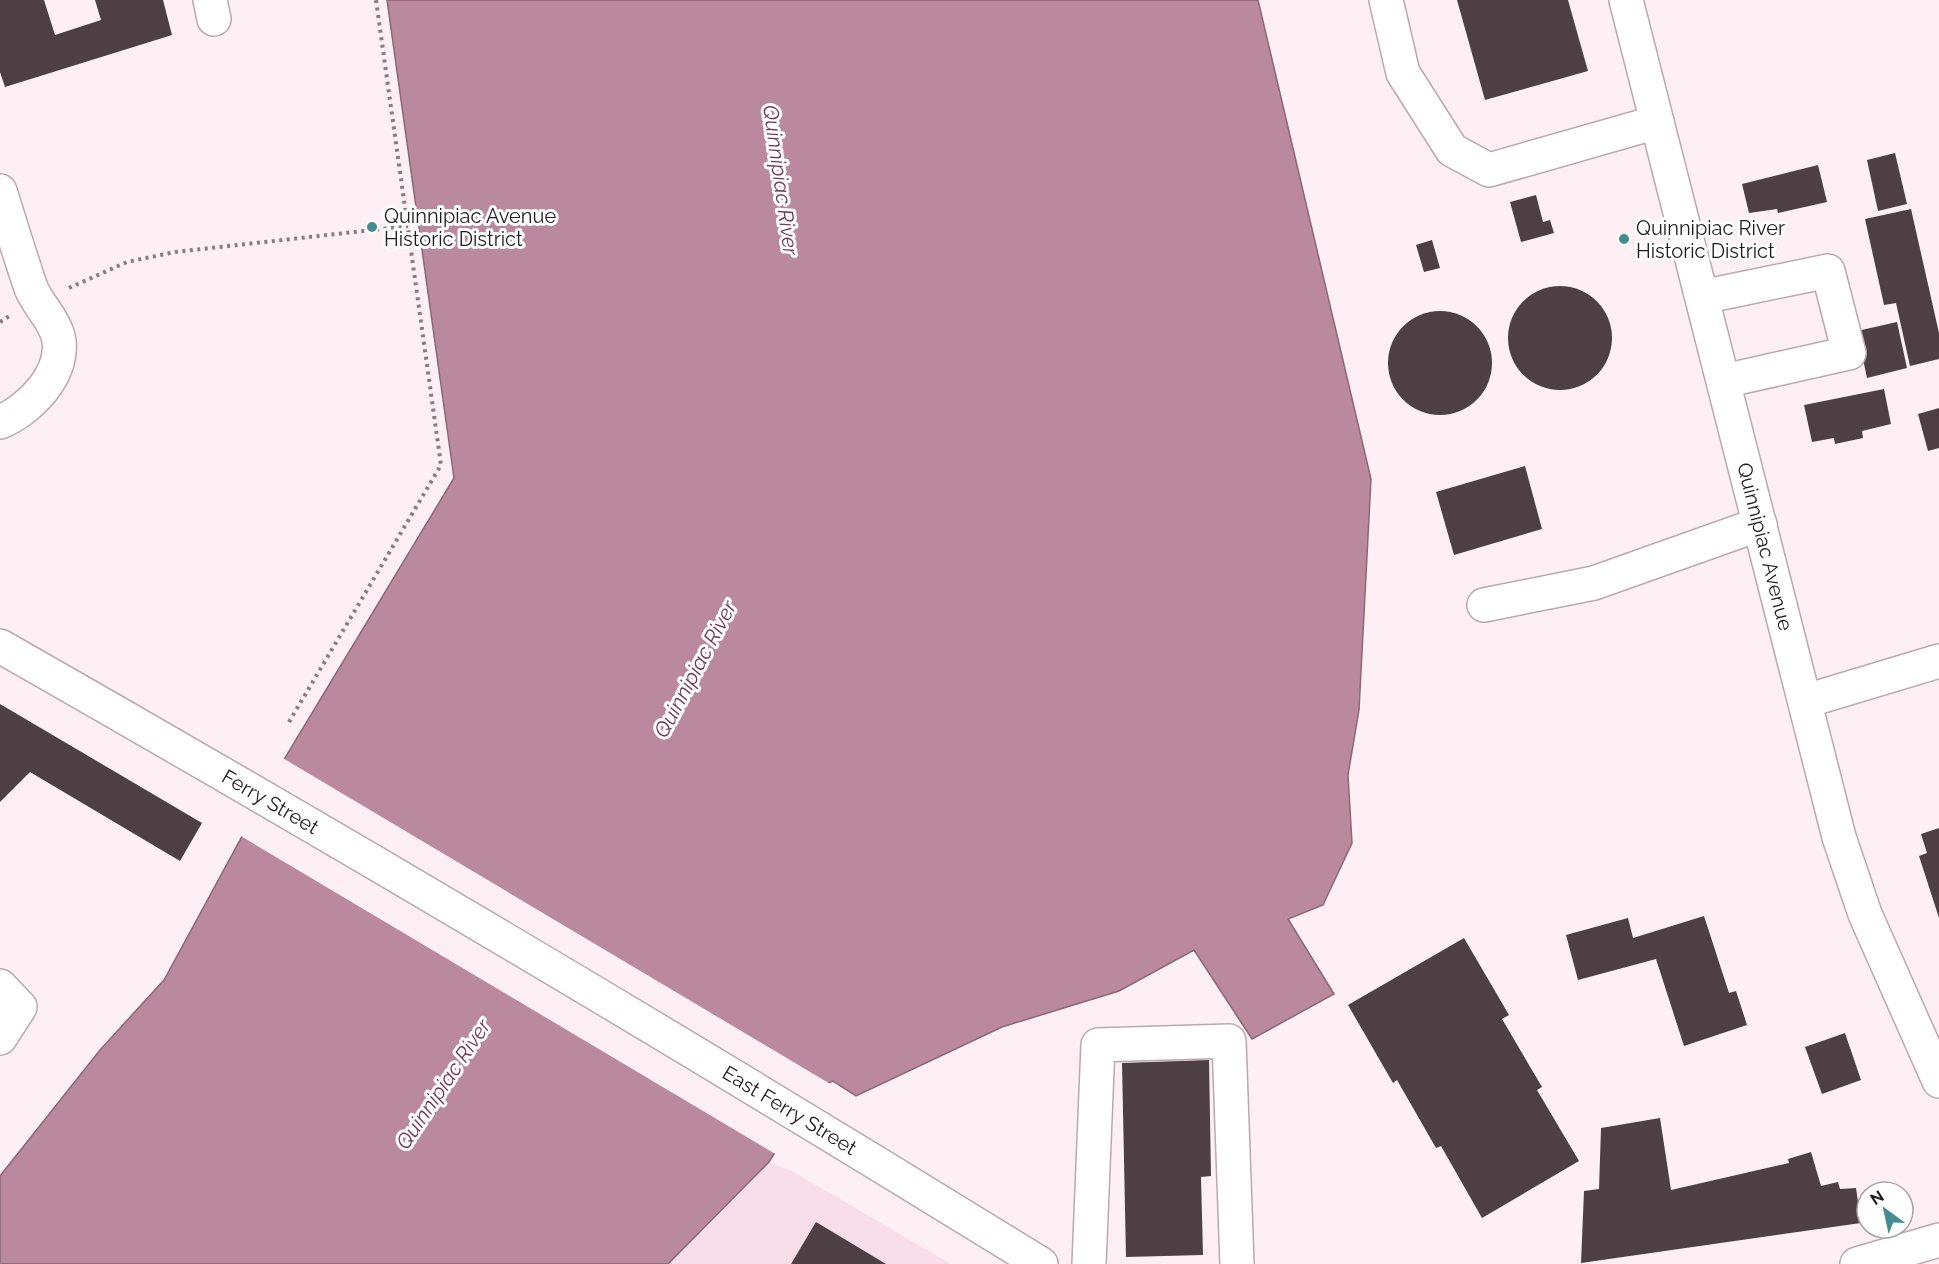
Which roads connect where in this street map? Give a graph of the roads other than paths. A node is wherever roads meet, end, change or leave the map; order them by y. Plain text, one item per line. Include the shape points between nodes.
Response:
1 (1386, 0) edge
2 (1626, 0) edge
3 (1657, 122) junction
4 (0, 191) edge
5 (1702, 297) junction
6 (1724, 381) junction
7 (0, 422) edge
8 (1760, 524) junction
9 (1484, 605) dead end
10 (0, 646) edge
11 (1939, 661) edge
12 (1806, 701) junction
13 (538, 960) joint
14 (0, 986) edge
15 (0, 1038) edge
16 (1939, 1081) edge
17 (1939, 1240) edge
18 (1041, 1264) edge
19 (1089, 1264) edge
20 (1237, 1264) edge
21 (1857, 1264) edge

1 - 3 main road via 1403,73 1452,150 1489,170
2 - 3 main road, Quinnipiac Avenue
3 - 5 main road, Quinnipiac Avenue
4 - 7 main road via 37,302 58,337 59,354 39,394
5 - 6 main road, Quinnipiac Avenue
5 - 6 main road via 1828,271 1839,312 1849,353
6 - 8 main road, Quinnipiac Avenue
8 - 9 main road via 1594,583
8 - 12 main road, Quinnipiac Avenue
10 - 13 main road, Ferry Street
11 - 12 main road
12 - 16 main road, Quinnipiac Avenue via 1848,866 1865,914
13 - 18 main road, East Ferry Street
14 - 15 main road via 20,1007
17 - 21 main road
19 - 20 main road via 1098,1044 1229,1041

